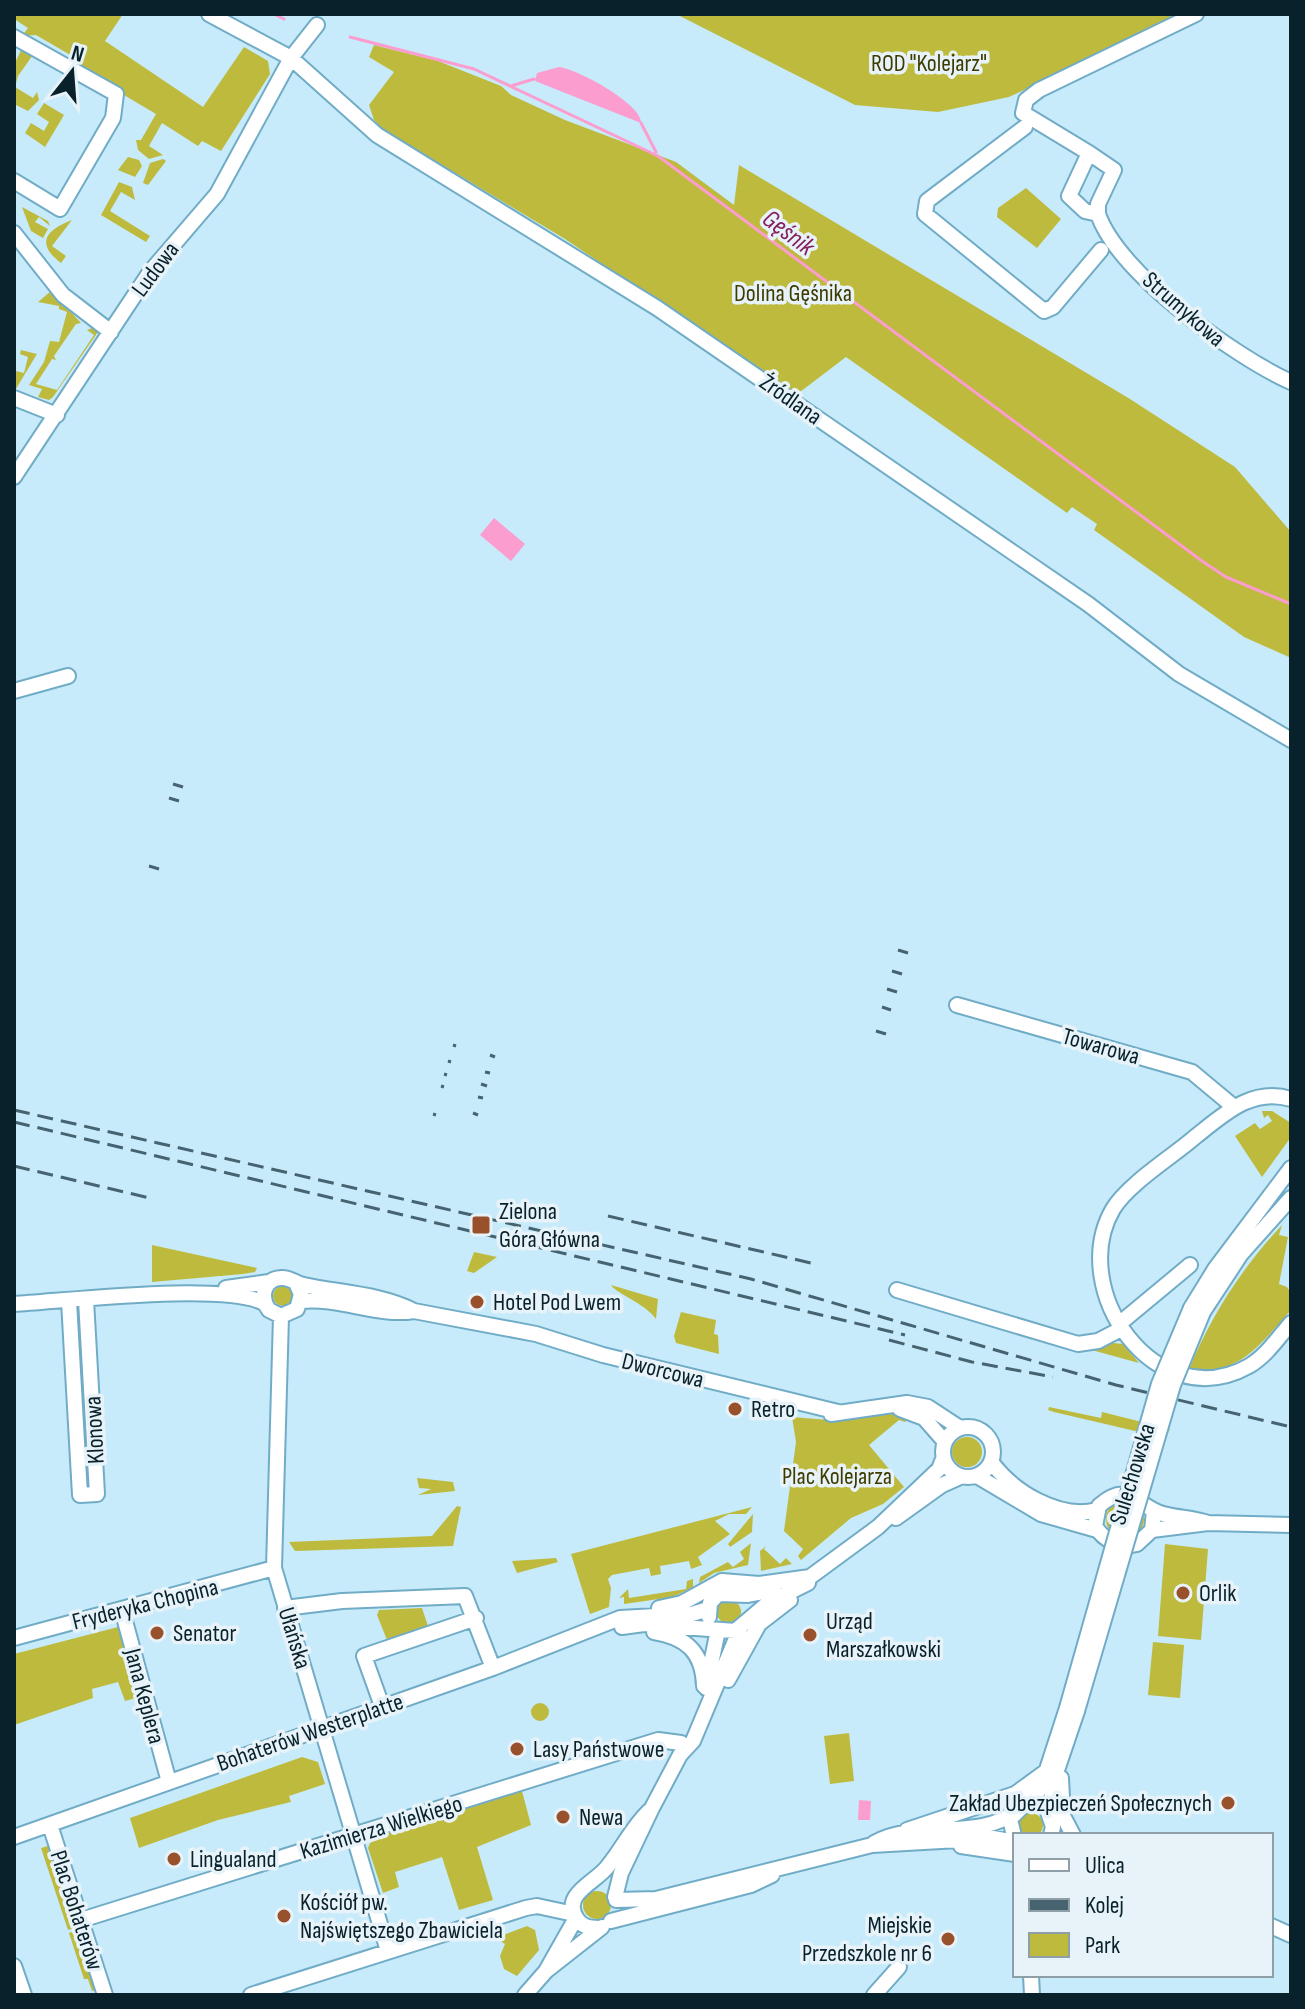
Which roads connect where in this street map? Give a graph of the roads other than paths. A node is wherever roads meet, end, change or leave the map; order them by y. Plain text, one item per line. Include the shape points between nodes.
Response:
1 (209, 14) edge
2 (1196, 14) edge
3 (317, 25) dead end
4 (14, 37) edge
5 (291, 58) junction
6 (1024, 120) junction
7 (1089, 153) junction
8 (14, 181) edge
9 (1098, 214) junction
10 (14, 233) edge
11 (1101, 250) dead end
12 (111, 332) junction
13 (1291, 382) edge
14 (14, 398) edge
15 (57, 415) junction
16 (14, 477) edge
17 (68, 676) dead end
18 (14, 691) edge
19 (1291, 740) edge
20 (957, 1005) dead end
21 (1291, 1099) edge
22 (1234, 1107) junction
23 (1291, 1168) edge
24 (1291, 1198) edge
25 (1190, 1265) dead end
26 (269, 1282) junction
27 (296, 1283) junction
28 (897, 1290) dead end
29 (194, 1294) junction
30 (86, 1300) junction
31 (69, 1301) junction
32 (301, 1301) junction
33 (264, 1303) junction
34 (14, 1304) edge
35 (1197, 1310) junction
36 (414, 1311) junction
37 (281, 1316) junction
38 (1291, 1323) edge
39 (1120, 1327) junction
40 (892, 1407) junction
41 (960, 1428) junction
42 (945, 1442) junction
43 (943, 1459) junction
44 (992, 1463) junction
45 (977, 1476) junction
46 (960, 1477) junction
47 (1097, 1510) junction
48 (1154, 1511) junction
49 (1208, 1523) junction
50 (1291, 1525) edge
51 (878, 1527) junction
52 (1097, 1530) junction
53 (1152, 1530) junction
54 (274, 1568) junction
55 (807, 1579) junction
56 (737, 1593) junction
57 (285, 1608) junction
58 (708, 1609) junction
59 (122, 1610) junction
60 (644, 1614) junction
61 (476, 1618) junction
62 (744, 1624) junction
63 (631, 1625) junction
64 (605, 1627) junction
65 (718, 1630) junction
66 (14, 1638) edge
67 (493, 1668) junction
68 (704, 1694) junction
69 (382, 1706) junction
70 (706, 1713) junction
71 (322, 1727) junction
72 (681, 1749) junction
73 (1054, 1770) junction
74 (169, 1782) junction
75 (652, 1808) junction
76 (1020, 1808) junction
77 (50, 1825) junction
78 (1053, 1829) edge
79 (907, 1830) junction
80 (1072, 1833) edge
81 (353, 1836) junction
82 (1013, 1836) edge
83 (14, 1837) edge
84 (945, 1841) junction
85 (1013, 1841) edge
86 (872, 1845) junction
87 (1013, 1854) edge
88 (786, 1868) junction
89 (587, 1885) junction
90 (616, 1898) junction
91 (541, 1907) junction
92 (575, 1916) junction
93 (81, 1920) junction
94 (1273, 1924) edge
95 (605, 1925) junction
96 (1291, 1935) edge
97 (562, 1940) junction
98 (388, 1951) junction
99 (14, 1966) edge
100 (899, 1967) dead end
101 (546, 1971) junction
102 (24, 1995) edge
103 (105, 1995) edge
104 (251, 1995) edge
105 (525, 1995) edge
106 (874, 1995) edge

1 - 5 street, Źródlana
2 - 6 street via 1039,90 1026,100
3 - 5 street
4 - 8 street via 116,94 113,118 60,209
5 - 12 street, Ludowa via 217,194 150,272
5 - 19 street, Źródlana via 377,135 669,316 1088,604 1179,674
6 - 7 street
6 - 11 street via 927,201 925,214 1044,311
7 - 9 street via 1114,170
7 - 9 street, Strumykowa via 1068,194 1085,211
9 - 13 street, Strumykowa via 1123,254 1194,322 1251,364
10 - 12 street via 69,302
12 - 15 street, Ludowa
14 - 15 street
15 - 16 street, Ludowa
17 - 18 street
20 - 22 street, Towarowa via 1192,1072
21 - 22 street via 1261,1096
22 - 39 street via 1113,1209 1100,1248 1100,1271
23 - 35 street, Sulechowska via 1215,1269
24 - 35 street, Sulechowska
25 - 39 street
26 - 27 street via 285,1277
26 - 29 street
26 - 33 street
27 - 32 street
27 - 36 street, Dworcowa via 398,1303
28 - 39 street via 1078,1344 1098,1341
29 - 30 street
29 - 33 street via 244,1295
30 - 31 street
30 - 31 street, Klonowa via 97,1494 80,1495
31 - 34 street
32 - 36 street, Dworcowa via 327,1300 399,1314
32 - 37 street via 294,1312
33 - 37 street
35 - 73 street, Sulechowska, bridge via 1159,1384 1108,1554
36 - 40 street, Dworcowa via 536,1334 823,1415
37 - 54 street, Ułańska
38 - 39 street via 1256,1361 1211,1377 1161,1367
40 - 41 street, Dworcowa via 921,1404
40 - 42 street, Dworcowa via 924,1418
41 - 42 street
41 - 44 street via 987,1435
42 - 43 street
43 - 46 street
43 - 51 street via 939,1469
44 - 45 street
44 - 47 street via 1010,1483 1039,1500 1070,1512
45 - 46 street
45 - 52 street via 1041,1514
46 - 51 street
47 - 48 street via 1122,1494
47 - 52 street
48 - 49 street
48 - 53 street
49 - 50 street
49 - 53 street
51 - 55 street
52 - 53 street via 1127,1546
54 - 57 street, Ułańska
54 - 59 street, Fryderyka Chopina
55 - 56 street via 763,1593
55 - 60 street via 722,1581 682,1603
55 - 62 street
55 - 70 street via 806,1590 759,1624
56 - 58 street via 718,1594
56 - 62 street via 746,1601
57 - 61 street via 465,1596
57 - 71 street, Ułańska
58 - 60 street, Bohaterów Westerplatte via 684,1615
58 - 65 street
59 - 66 street, Fryderyka Chopina
59 - 74 street, Jana Keplera
60 - 64 street, Bohaterów Westerplatte
61 - 67 street
61 - 69 street via 364,1656
62 - 65 street via 729,1632
62 - 70 street
63 - 64 street, Bohaterów Westerplatte
63 - 65 street, Bohaterów Westerplatte
63 - 68 street via 681,1640 696,1652 703,1667
64 - 67 street, Bohaterów Westerplatte
65 - 68 street
67 - 69 street, Bohaterów Westerplatte
68 - 72 street
69 - 71 street, Bohaterów Westerplatte
70 - 72 street via 688,1750
71 - 74 street, Bohaterów Westerplatte
71 - 81 street, Ułańska
72 - 75 street
72 - 81 street, Kazimierza Wielkiego via 666,1738 658,1740
73 - 76 street, Sulechowska
73 - 78 street, Sulechowska
73 - 79 street via 1015,1794
73 - 80 street
74 - 77 street, Bohaterów Westerplatte
75 - 89 street via 608,1867
75 - 90 street via 621,1873
76 - 78 street via 1042,1807
76 - 79 street via 991,1824
76 - 82 street via 1009,1827
77 - 83 street, Bohaterów Westerplatte
77 - 93 street, Plac Bohaterów
79 - 86 street
81 - 93 street, Kazimierza Wielkiego
81 - 98 street, Ułańska
84 - 85 street
84 - 86 street
84 - 87 street
86 - 88 street
88 - 90 street via 656,1899
88 - 95 street via 751,1885
89 - 90 street via 600,1884
89 - 92 street via 573,1901
90 - 95 street
91 - 92 street
91 - 97 street via 560,1924
91 - 98 street
92 - 95 street via 586,1926
92 - 97 street
93 - 103 street, Plac Bohaterów
94 - 96 street
95 - 101 street
97 - 101 street
98 - 104 street
99 - 102 street
100 - 106 street
101 - 105 street

